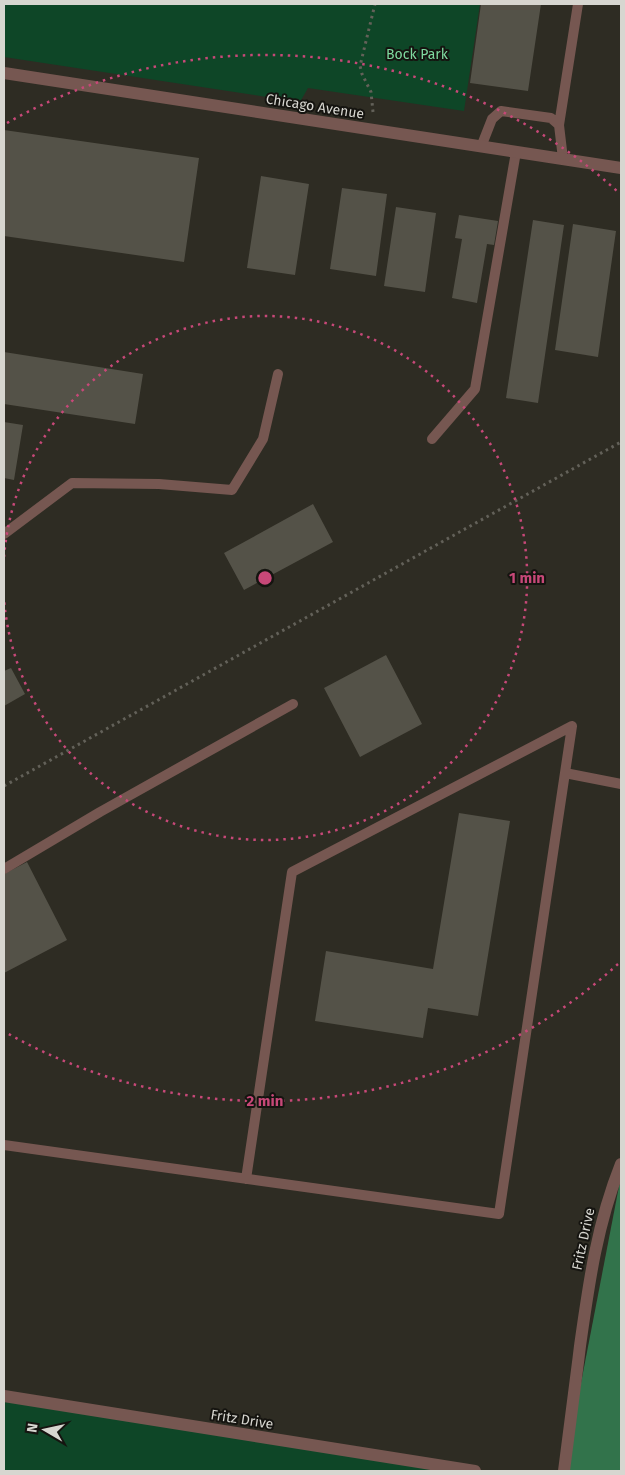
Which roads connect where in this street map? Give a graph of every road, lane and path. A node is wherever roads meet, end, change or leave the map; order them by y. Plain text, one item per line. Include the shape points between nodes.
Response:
1 (375, 4) edge
2 (578, 4) edge
3 (4, 73) edge
4 (559, 125) junction
5 (376, 130) junction
6 (482, 147) junction
7 (516, 152) junction
8 (562, 159) junction
9 (621, 168) edge
10 (278, 374) dead end
11 (432, 439) dead end
12 (621, 442) edge
13 (4, 534) edge
14 (293, 704) dead end
15 (565, 773) junction
16 (621, 784) edge
17 (4, 786) edge
18 (4, 869) edge
19 (4, 1145) edge
20 (621, 1164) edge
21 (246, 1179) junction
22 (4, 1396) edge
23 (475, 1471) edge
24 (564, 1471) edge

1 - 5 path via 360,66 371,92
2 - 4 lane
3 - 5 street, Chicago Avenue
4 - 6 lane via 551,118 501,111 492,119
4 - 8 lane
5 - 6 street, Chicago Avenue
6 - 7 street, Chicago Avenue
7 - 8 street, Chicago Avenue
7 - 11 lane via 475,389
8 - 9 street, Chicago Avenue
10 - 13 lane via 263,440 232,490 158,484 72,483
12 - 17 path
14 - 18 lane
15 - 16 lane
15 - 21 lane via 572,726 292,872
15 - 21 lane via 499,1214
19 - 21 lane
20 - 24 street, Fritz Drive via 596,1242
22 - 23 street, Fritz Drive

